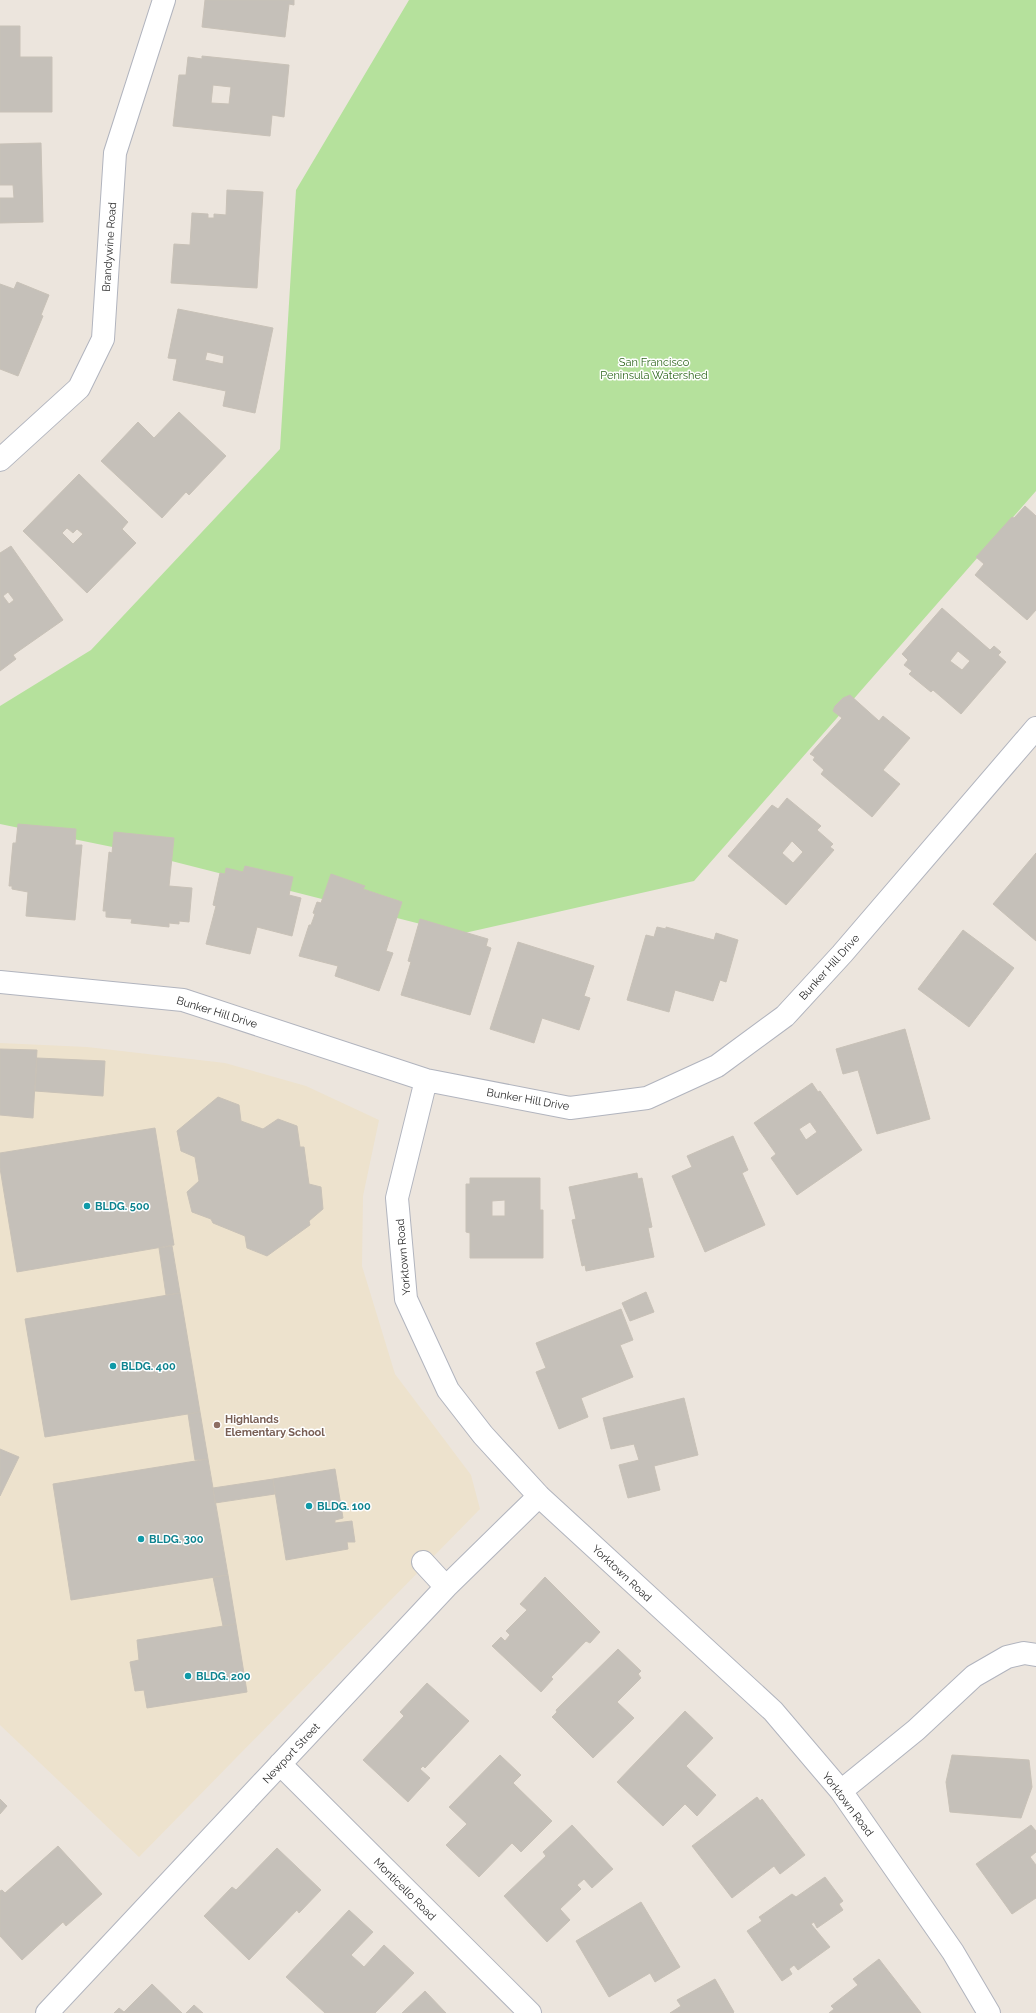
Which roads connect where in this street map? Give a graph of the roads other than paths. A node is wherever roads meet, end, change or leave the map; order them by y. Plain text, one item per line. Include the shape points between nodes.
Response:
1 (164, 0) edge
2 (0, 460) edge
3 (1036, 728) edge
4 (0, 982) edge
5 (426, 1080) junction
6 (539, 1496) junction
7 (422, 1562) dead end
8 (446, 1587) junction
9 (1036, 1655) edge
10 (280, 1764) junction
11 (841, 1791) junction
12 (47, 2013) edge
13 (530, 2013) edge
14 (988, 2013) edge

1 - 2 street, Brandywine Road via 115,154 103,339 79,388
3 - 5 street, Bunker Hill Drive via 842,954 790,1010 717,1066 647,1098 570,1108
4 - 5 street, Bunker Hill Drive via 183,1000
5 - 6 street, Yorktown Road via 397,1198 406,1298 448,1390 483,1435
6 - 8 street, Newport Street
6 - 11 street, Yorktown Road via 773,1711
7 - 8 street
8 - 10 street, Newport Street
9 - 11 street via 1024,1653 1007,1657 974,1676 916,1730
10 - 12 street, Newport Street
10 - 13 street, Monticello Road
11 - 14 street, Yorktown Road via 954,1952

